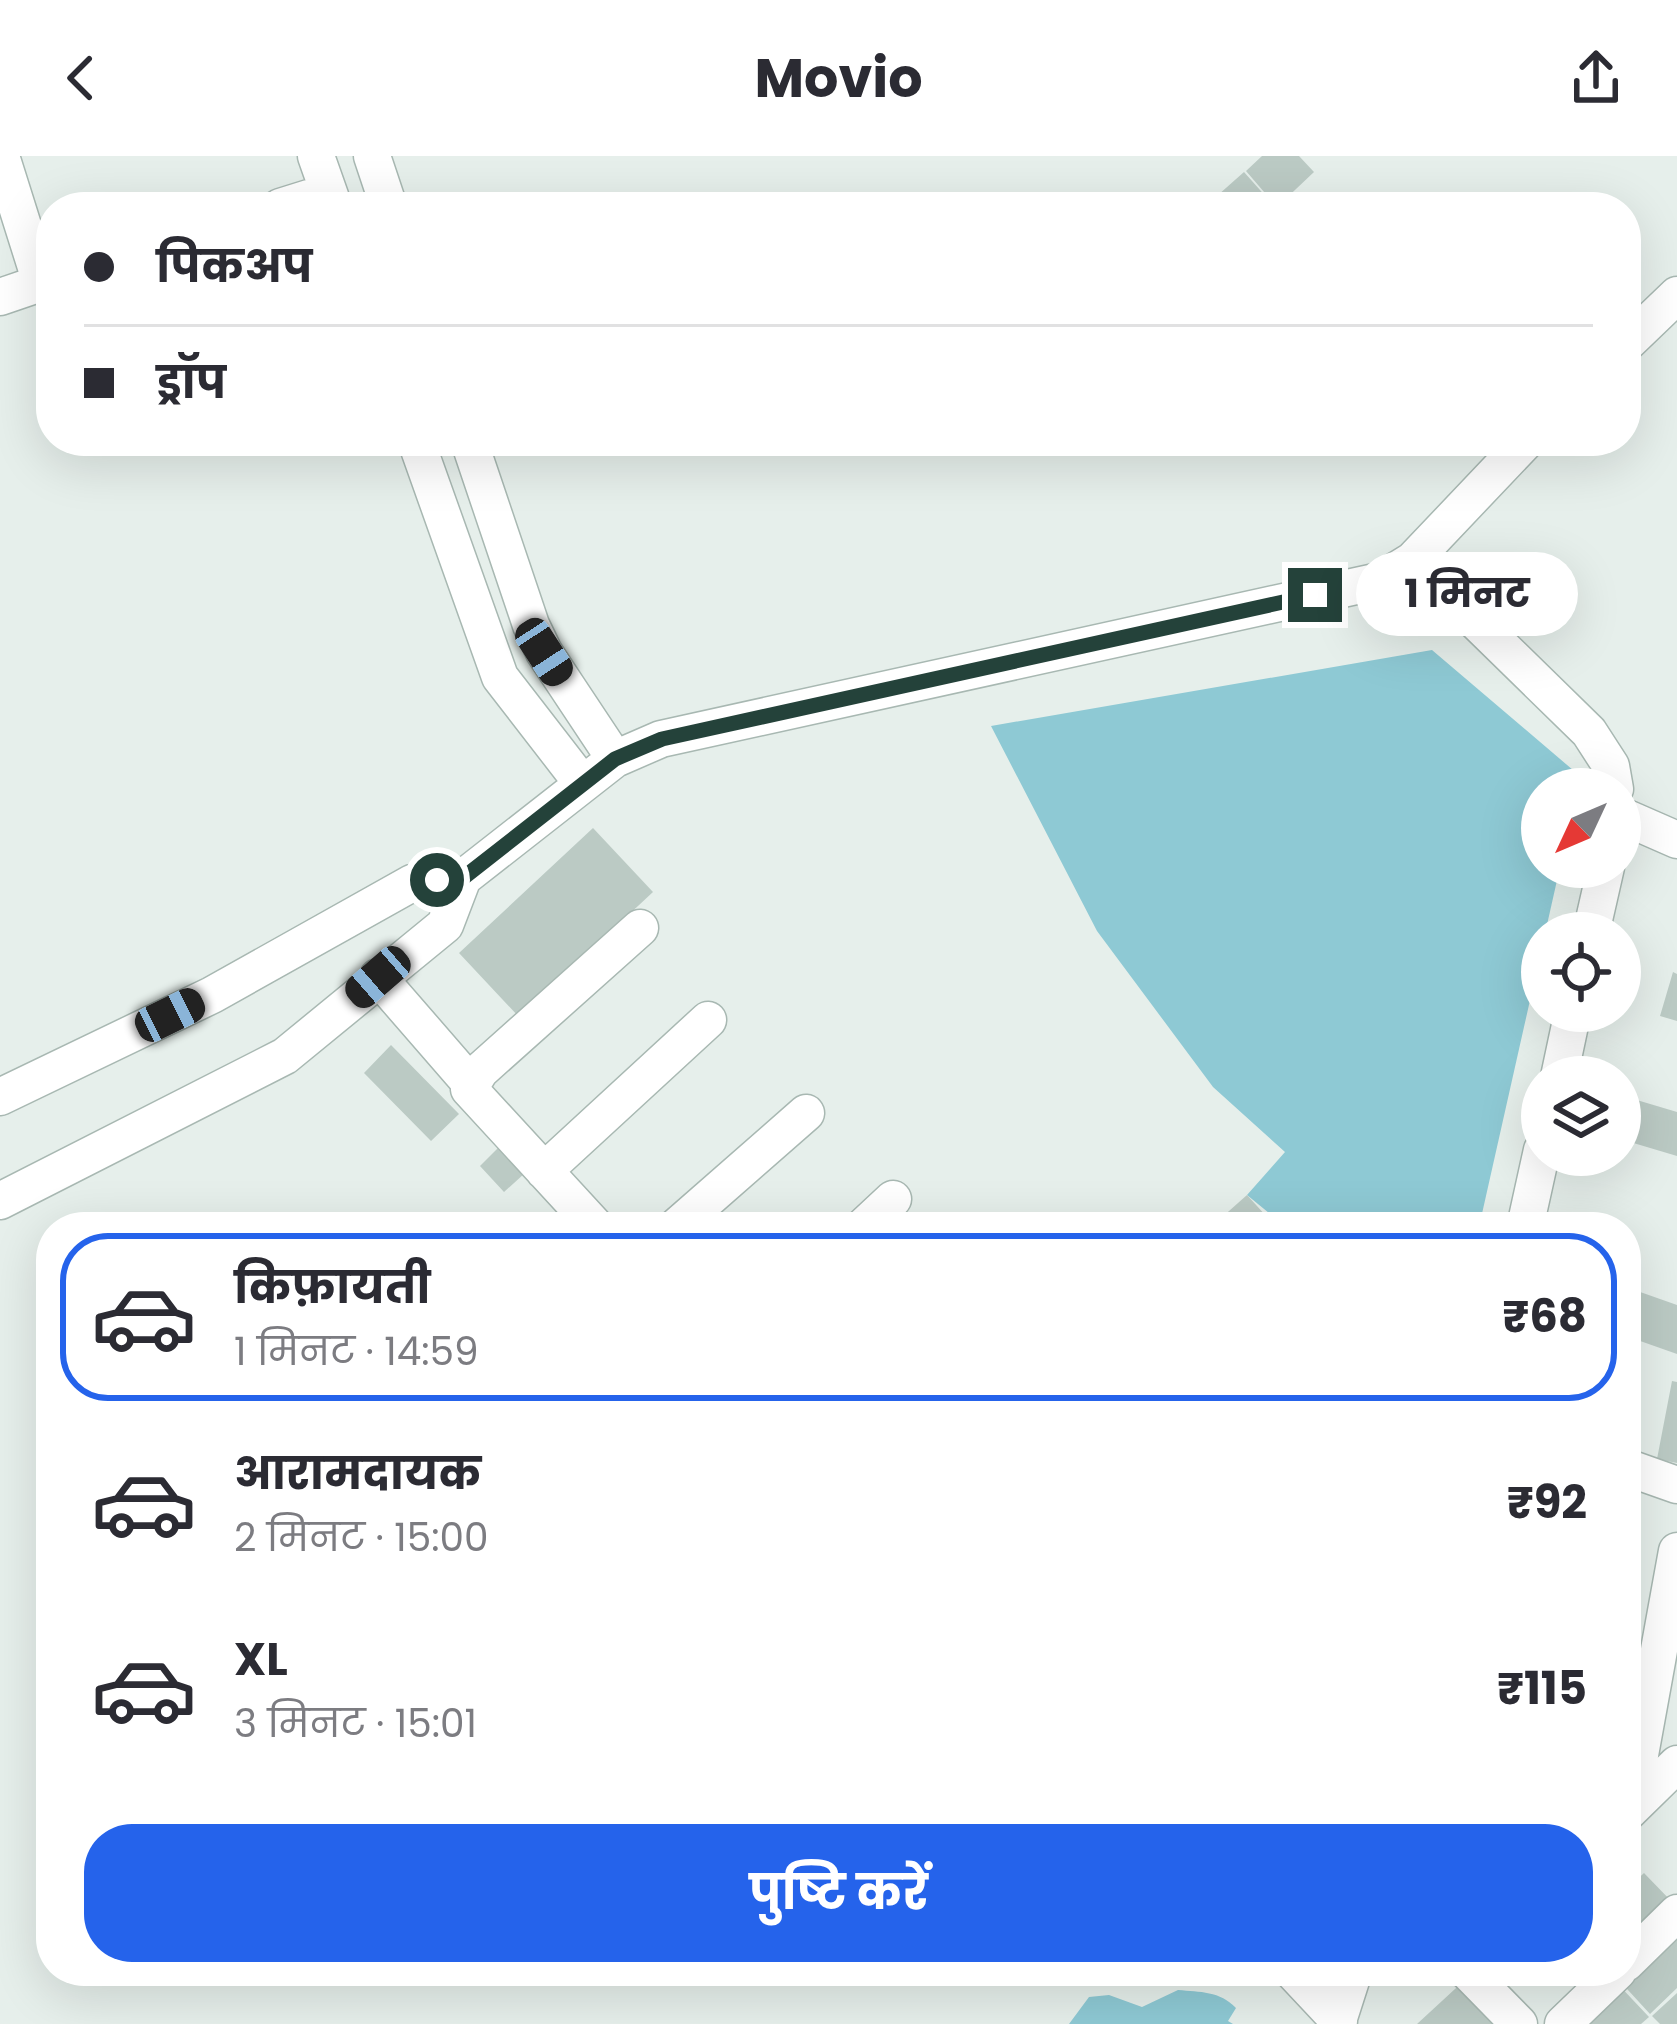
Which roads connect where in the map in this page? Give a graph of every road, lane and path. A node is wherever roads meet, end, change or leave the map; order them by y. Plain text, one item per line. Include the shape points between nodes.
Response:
1 (1, 156) edge
2 (316, 156) edge
3 (372, 156) edge
4 (329, 192) edge
5 (384, 192) edge
6 (36, 253) edge
7 (36, 284) edge
8 (1677, 295) edge
9 (0, 297) edge
10 (1641, 330) edge
11 (421, 456) edge
12 (474, 456) edge
13 (1512, 456) edge
14 (1413, 560) junction
15 (615, 759) junction
16 (1611, 768) edge
17 (582, 783) junction
18 (1641, 824) edge
19 (1677, 840) edge
20 (463, 878) junction
21 (640, 928) dead end
22 (378, 977) junction
23 (708, 1019) dead end
24 (470, 1083) junction
25 (0, 1097) edge
26 (806, 1114) dead end
27 (544, 1171) junction
28 (1536, 1176) edge
29 (892, 1199) dead end
30 (0, 1202) edge
31 (582, 1212) edge
32 (693, 1212) edge
33 (878, 1212) edge
34 (1528, 1212) edge
35 (1641, 1472) edge
36 (1677, 1485) edge
37 (1677, 1551) edge
38 (1641, 1743) edge
39 (1677, 1764) edge
40 (1641, 1799) edge
41 (1677, 1913) edge
42 (1641, 1948) edge
43 (1305, 1986) edge
44 (1349, 1986) edge
45 (1482, 1986) edge
46 (1602, 1986) edge
47 (1338, 2023) edge
48 (1520, 2024) edge
49 (1563, 2024) edge

1 - 6 street
2 - 4 street
3 - 5 street
7 - 9 street
8 - 10 street
11 - 17 street via 500,677
12 - 15 street via 544,652
13 - 14 street
14 - 15 street via 1379,580 662,739
14 - 16 street via 1589,732
15 - 17 street
17 - 20 street
18 - 19 street
20 - 22 street via 445,925
20 - 25 street via 412,883 212,994
21 - 24 street
22 - 24 street
22 - 30 street via 274,1062
23 - 27 street
24 - 27 street via 471,1095
26 - 32 street
27 - 31 street
28 - 34 street
29 - 33 street
35 - 36 street
37 - 38 street
39 - 40 street
41 - 42 street
43 - 47 street
44 - 47 street
45 - 48 street
46 - 49 street

